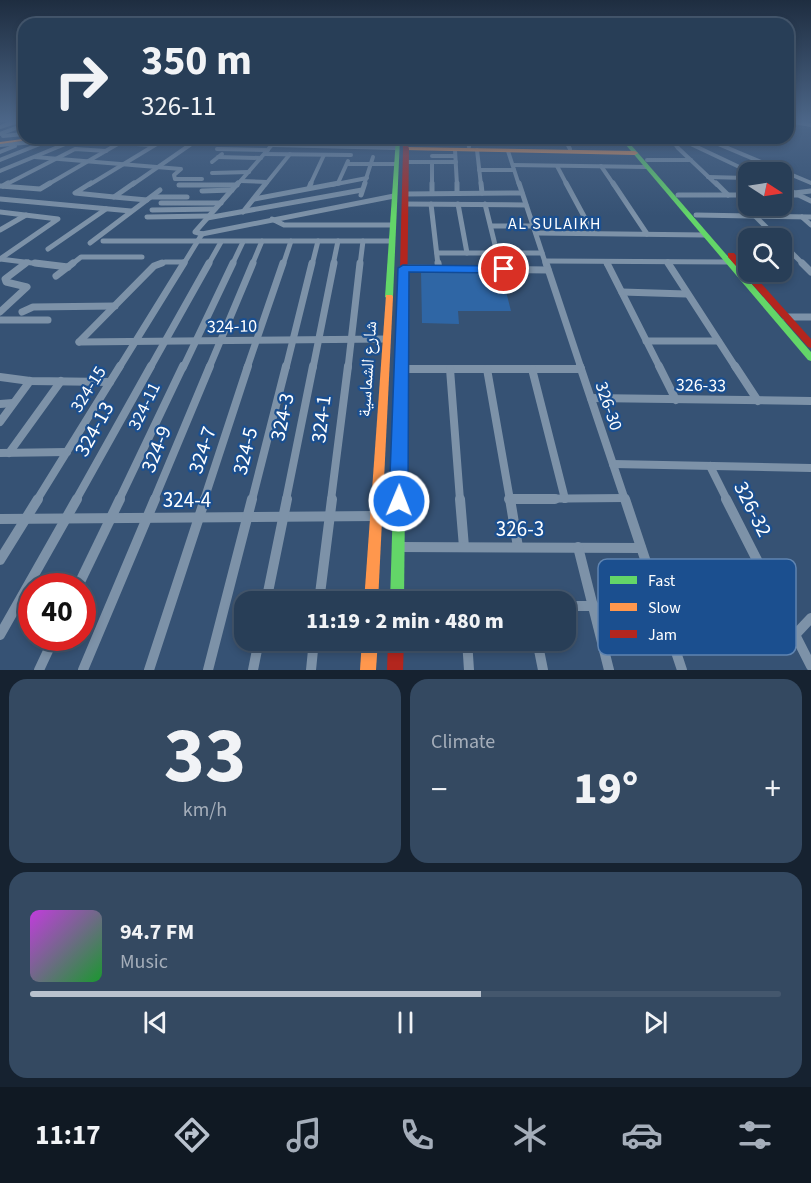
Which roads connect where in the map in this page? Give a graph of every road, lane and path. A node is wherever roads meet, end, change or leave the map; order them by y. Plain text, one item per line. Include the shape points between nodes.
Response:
1 (14, 153) edge
2 (39, 153) edge
3 (41, 153) edge
4 (66, 153) edge
5 (102, 153) edge
6 (141, 153) edge
7 (178, 153) edge
8 (224, 153) dead end
9 (242, 153) dead end
10 (257, 153) edge
11 (402, 153) edge
12 (443, 153) edge
13 (459, 153) edge
14 (474, 153) edge
15 (509, 153) edge
16 (633, 153) edge
17 (640, 153) edge
18 (685, 153) edge
19 (710, 153) edge
20 (740, 153) edge
21 (264, 154) junction
22 (290, 154) junction
23 (324, 155) junction
24 (351, 155) joint
25 (35, 156) junction
26 (455, 156) junction
27 (218, 157) junction
28 (373, 157) dead end
29 (57, 158) junction
30 (237, 158) junction
31 (432, 159) junction
32 (754, 159) junction
33 (0, 160) edge
34 (691, 160) junction
35 (88, 161) junction
36 (212, 162) dead end
37 (728, 162) junction
38 (232, 163) dead end
39 (401, 163) junction
40 (647, 163) junction
41 (123, 164) junction
42 (347, 164) junction
43 (370, 164) junction
44 (557, 166) junction
45 (601, 166) junction
46 (158, 167) junction
47 (738, 167) edge
48 (514, 168) junction
49 (0, 169) edge
50 (479, 170) junction
51 (249, 172) junction
52 (212, 173) dead end
53 (708, 177) junction
54 (367, 178) junction
55 (738, 178) edge
56 (202, 179) dead end
57 (218, 181) dead end
58 (239, 182) junction
59 (267, 182) junction
60 (338, 183) junction
61 (811, 183) edge
62 (178, 185) dead end
63 (2, 186) edge
64 (309, 188) junction
65 (160, 190) dead end
66 (202, 190) dead end
67 (232, 190) junction
68 (362, 190) junction
69 (811, 191) edge
70 (792, 192) edge
71 (457, 193) junction
72 (482, 193) junction
73 (522, 193) junction
74 (405, 194) junction
75 (432, 194) junction
76 (792, 194) edge
77 (796, 194) junction
78 (678, 195) junction
79 (728, 195) junction
80 (738, 195) edge
81 (394, 196) junction
82 (114, 197) junction
83 (187, 197) dead end
84 (149, 198) junction
85 (254, 198) junction
86 (0, 199) edge
87 (811, 201) edge
88 (359, 202) junction
89 (161, 203) dead end
90 (221, 203) junction
91 (285, 204) junction
92 (432, 204) junction
93 (458, 204) junction
94 (485, 204) junction
95 (526, 205) junction
96 (405, 208) junction
97 (106, 209) junction
98 (215, 209) junction
99 (152, 210) dead end
100 (131, 211) junction
101 (0, 212) edge
102 (243, 212) junction
103 (393, 213) junction
104 (26, 215) junction
105 (292, 215) junction
106 (755, 216) junction
107 (147, 217) dead end
108 (208, 217) junction
109 (802, 217) junction
110 (811, 217) edge
111 (272, 219) junction
112 (393, 225) junction
113 (701, 225) junction
114 (811, 225) edge
115 (490, 226) junction
116 (767, 228) edge
117 (0, 230) edge
118 (535, 230) junction
119 (593, 234) junction
120 (647, 234) junction
121 (199, 238) junction
122 (103, 241) dead end
123 (291, 241) junction
124 (318, 241) junction
125 (338, 241) junction
126 (363, 241) junction
127 (392, 241) junction
128 (220, 242) junction
129 (243, 242) junction
130 (262, 242) junction
131 (90, 243) dead end
132 (48, 249) dead end
133 (437, 252) junction
134 (467, 253) junction
135 (497, 253) junction
136 (792, 253) edge
137 (142, 257) dead end
138 (0, 259) edge
139 (28, 262) junction
140 (184, 262) junction
141 (545, 262) junction
142 (606, 262) junction
143 (667, 262) junction
144 (729, 262) junction
145 (68, 267) junction
146 (403, 268) junction
147 (439, 269) junction
148 (811, 272) edge
149 (56, 276) dead end
150 (622, 292) junction
151 (686, 294) junction
152 (115, 306) junction
153 (0, 312) edge
154 (22, 312) dead end
155 (786, 317) junction
156 (811, 317) edge
157 (0, 320) edge
158 (48, 320) dead end
159 (350, 339) junction
160 (386, 339) junction
161 (795, 339) junction
162 (256, 340) junction
163 (292, 340) junction
164 (319, 340) junction
165 (165, 341) junction
166 (196, 341) junction
167 (220, 341) junction
168 (646, 341) junction
169 (718, 341) junction
170 (135, 342) junction
171 (808, 342) edge
172 (811, 358) edge
173 (401, 369) junction
174 (450, 369) junction
175 (487, 369) junction
176 (532, 369) junction
177 (581, 369) junction
178 (0, 376) edge
179 (30, 381) junction
180 (61, 381) junction
181 (110, 382) junction
182 (591, 398) junction
183 (676, 400) junction
184 (758, 401) junction
185 (811, 401) edge
186 (12, 403) junction
187 (0, 404) edge
188 (400, 411) junction
189 (381, 412) junction
190 (0, 422) edge
191 (67, 452) junction
192 (5, 453) edge
193 (613, 464) junction
194 (710, 466) junction
195 (811, 468) edge
196 (625, 498) junction
197 (509, 499) junction
198 (564, 499) junction
199 (375, 516) junction
200 (247, 517) junction
201 (281, 517) junction
202 (328, 517) junction
203 (110, 518) junction
204 (147, 518) junction
205 (198, 518) junction
206 (0, 519) edge
207 (26, 519) junction
208 (64, 519) junction
209 (398, 547) junction
210 (464, 547) junction
211 (518, 547) junction
212 (578, 547) junction
213 (641, 548) junction
214 (645, 559) edge
215 (757, 559) edge
216 (0, 560) edge
217 (84, 573) edge
218 (268, 591) edge
219 (320, 591) edge
220 (372, 591) edge
221 (397, 591) edge
222 (576, 606) edge
223 (594, 606) junction
224 (811, 618) edge
225 (598, 623) edge
226 (796, 634) edge
227 (0, 635) edge
228 (796, 637) edge
229 (48, 651) edge
230 (257, 651) edge
231 (313, 651) edge
232 (369, 651) edge
233 (396, 651) edge
234 (468, 651) edge
235 (539, 651) edge
236 (605, 655) edge
237 (677, 655) edge
238 (811, 666) edge
239 (39, 670) edge
240 (83, 670) edge
241 (149, 670) edge
242 (208, 670) edge
243 (254, 670) edge
244 (311, 670) edge
245 (368, 670) edge
246 (395, 670) edge
247 (469, 670) edge
248 (543, 670) edge
249 (609, 670) edge
250 (682, 670) edge

1 - 33 street
2 - 49 street
3 - 25 street
4 - 29 street
5 - 35 street
6 - 41 street
7 - 46 street
8 - 27 street
9 - 30 street
10 - 21 street
11 - 39 main road, شارع الشماسية
12 - 26 main road
13 - 26 main road
14 - 50 street
15 - 48 street, 326-30
16 - 40 main road
17 - 40 main road
18 - 34 street
19 - 37 street
20 - 32 street
21 - 22 street
21 - 30 street
21 - 51 street
22 - 23 street
22 - 59 street
23 - 24 street
23 - 64 street
24 - 42 street
25 - 29 street
25 - 49 street
26 - 31 street
26 - 71 street
27 - 30 street
27 - 36 street
28 - 43 street
29 - 35 street
29 - 63 street
30 - 38 street
31 - 39 street
31 - 75 street
32 - 37 street
32 - 61 street
34 - 40 street
34 - 53 street
35 - 41 street
35 - 63 street via 40,189
37 - 47 street
39 - 43 street
39 - 74 main road, شارع الشماسية
39 - 81 main road, شارع الشماسية
40 - 45 street
40 - 78 main road
40 - 113 main road
41 - 46 street
41 - 82 street via 75,193
42 - 43 street
42 - 60 street
43 - 54 street
44 - 45 street
44 - 48 street
44 - 119 street
45 - 120 street
46 - 56 street via 181,169 175,179
46 - 82 street
48 - 50 street
48 - 73 street, 326-30
50 - 72 street
51 - 52 street
51 - 58 street
53 - 55 street
53 - 79 street
54 - 60 street
54 - 68 street
57 - 58 street
58 - 59 street
58 - 62 street
58 - 67 street
59 - 85 street
60 - 64 street
64 - 85 street
65 - 84 street
66 - 67 street
67 - 90 street
68 - 88 street
68 - 91 street
69 - 77 street
70 - 77 street
71 - 72 street
71 - 75 street
72 - 73 street
73 - 95 street, 326-30
74 - 75 street
74 - 96 main road, شارع الشماسية
76 - 77 street
77 - 87 street
78 - 79 street
78 - 113 main road
79 - 80 street
81 - 88 street
81 - 103 main road, شارع الشماسية
82 - 84 street
83 - 84 street
84 - 100 street
85 - 102 street
86 - 97 street
88 - 105 street
89 - 90 street
90 - 98 street
91 - 102 street
91 - 105 street
92 - 93 street
92 - 96 street
92 - 133 street
93 - 94 street
93 - 134 street
94 - 95 street
94 - 115 street
95 - 118 street, 326-30
96 - 103 main road
96 - 146 main road, شارع الشماسية
97 - 100 street
97 - 132 street
98 - 99 street
98 - 108 street
100 - 131 street
101 - 104 street
102 - 108 street
103 - 112 main road, شارع الشماسية
104 - 117 street
104 - 138 street via 58,219
105 - 111 street
106 - 109 street
106 - 113 street
106 - 116 street
107 - 108 street
108 - 121 street, 324-15 via 195,232
109 - 110 street
109 - 114 street
111 - 112 street via 284,225
111 - 121 street
112 - 127 main road, شارع الشماسية
113 - 120 street
113 - 144 main road
113 - 155 main road
115 - 118 street
115 - 135 street
118 - 119 street
118 - 141 street, 326-30
119 - 120 street
121 - 122 street
121 - 128 street
121 - 140 street, 324-15
123 - 124 street
123 - 130 street
123 - 162 street, 324-7
124 - 125 street
124 - 163 street, 324-5
125 - 126 street
125 - 164 street, 324-3
126 - 127 street
126 - 159 street, 324-1
127 - 160 main road, شارع الشماسية
128 - 129 street
128 - 165 street, 324-13
129 - 130 street
129 - 166 street, 324-11
130 - 167 street, 324-9
133 - 134 street
133 - 147 street
134 - 135 street
135 - 141 street
136 - 148 street
137 - 145 street via 84,257
138 - 139 street
139 - 145 street
139 - 153 street via 5,279 27,287
140 - 152 street via 159,263
140 - 170 street, 324-15
141 - 142 street
141 - 147 street
141 - 177 street, 326-30
142 - 143 street
142 - 150 street
143 - 144 street
143 - 151 street
144 - 161 main road
145 - 149 street
146 - 147 street
146 - 173 main road, شارع الشماسية
150 - 151 street
150 - 168 street
151 - 169 street
152 - 154 street via 33,306
152 - 170 street, 324-10 via 79,342
155 - 156 street
155 - 171 main road
157 - 158 street
159 - 160 street, 324-10
159 - 164 street, 324-10
159 - 202 street, 324-1
160 - 189 main road, شارع الشماسية
161 - 171 main road
161 - 172 main road
162 - 163 street, 324-10
162 - 167 street, 324-10
162 - 205 street, 324-7
163 - 164 street, 324-10
163 - 200 street, 324-5
164 - 201 street, 324-3
165 - 166 street, 324-10
165 - 170 street, 324-10
165 - 208 street, 324-13
166 - 167 street, 324-10
166 - 203 street, 324-11
167 - 204 street, 324-9
168 - 169 street
168 - 183 street
169 - 184 street
170 - 181 street, 324-15
173 - 174 street
173 - 188 main road, شارع الشماسية
174 - 175 street
174 - 210 street
175 - 176 street
175 - 197 street
176 - 177 street
176 - 198 street
177 - 182 street, 326-30
178 - 179 street
179 - 180 street
179 - 186 street
180 - 181 street
180 - 192 street
181 - 191 street, 324-15
182 - 183 street, 326-33
182 - 193 street, 326-30
183 - 184 street, 326-33
184 - 185 street, 326-33
186 - 187 street
186 - 190 street
188 - 189 main road
188 - 209 main road, شارع الشماسية
189 - 199 main road, شارع الشماسية
191 - 192 street
191 - 207 street, 324-15
193 - 194 street
193 - 196 street, 326-30
194 - 195 street
194 - 215 street, 326-32
196 - 198 street
196 - 213 street, 326-30
197 - 198 street
197 - 211 street
199 - 202 street, 324-4
199 - 220 main road, شارع الشماسية
200 - 201 street, 324-4
200 - 205 street, 324-4
200 - 242 street, 324-5
201 - 202 street, 324-4
201 - 218 street, 324-3
202 - 219 street, 324-1
203 - 204 street, 324-4
203 - 208 street, 324-4
203 - 217 street, 324-11
204 - 205 street, 324-4
204 - 240 street, 324-9
205 - 241 street, 324-7
206 - 207 street, 324-4
207 - 208 street, 324-4
207 - 216 street, 324-15
208 - 227 street, 324-13
209 - 210 street, 326-3
209 - 221 main road, شارع الشماسية
210 - 211 street, 326-3
211 - 212 street, 326-3
212 - 213 street, 326-3
212 - 223 street
213 - 214 street, 326-30
222 - 223 street
223 - 225 street
224 - 226 street
228 - 238 street, 326-32
229 - 239 street
230 - 243 street
231 - 244 street
232 - 245 main road
233 - 246 main road
234 - 247 street
235 - 248 street
236 - 249 street
237 - 250 street, 326-30

